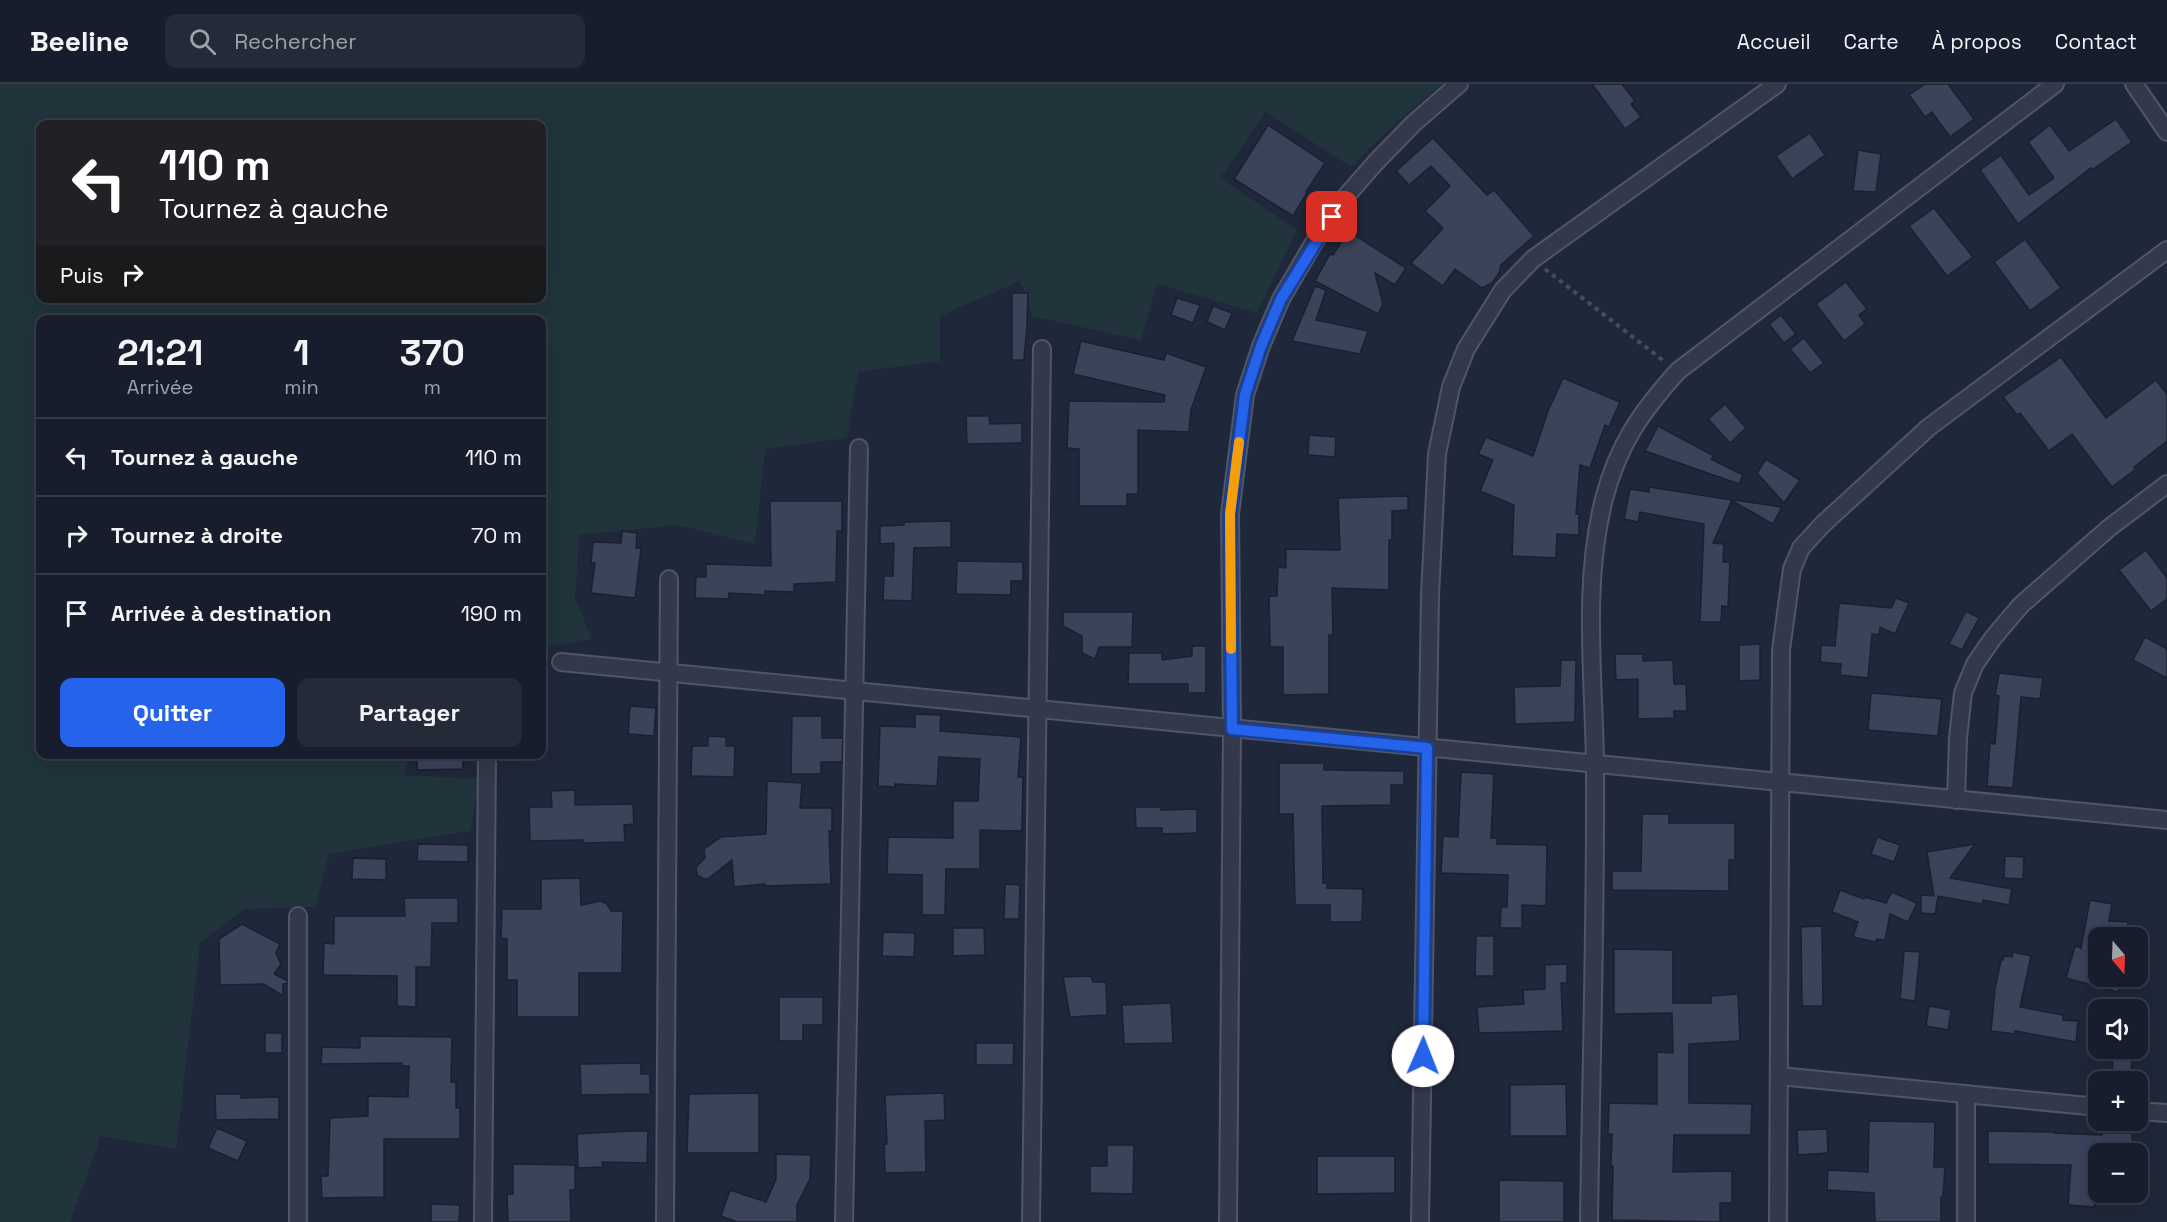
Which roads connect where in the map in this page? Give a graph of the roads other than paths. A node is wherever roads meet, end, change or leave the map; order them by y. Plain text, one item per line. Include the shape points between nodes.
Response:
1 (1459, 84) edge
2 (1777, 84) edge
3 (2055, 84) edge
4 (2134, 84) edge
5 (2167, 132) edge
6 (2167, 250) edge
7 (1041, 350) dead end
8 (860, 448) dead end
9 (2167, 484) edge
10 (669, 579) dead end
11 (561, 662) dead end
12 (668, 674) junction
13 (854, 692) junction
14 (1037, 710) junction
15 (1232, 729) junction
16 (1427, 748) junction
17 (487, 759) edge
18 (1595, 764) junction
19 (1782, 783) junction
20 (1956, 800) junction
21 (2167, 820) edge
22 (298, 916) dead end
23 (1779, 1076) junction
24 (1966, 1094) junction
25 (2088, 1106) edge
26 (2148, 1112) edge
27 (2167, 1113) edge
28 (298, 1222) edge
29 (483, 1222) edge
30 (665, 1222) edge
31 (844, 1222) edge
32 (1031, 1222) edge
33 (1228, 1222) edge
34 (1420, 1222) edge
35 (1589, 1222) edge
36 (1778, 1222) edge
37 (1966, 1222) edge

1 - 15 street via 1414,123 1341,202 1281,299 1261,346 1245,395 1230,514
2 - 16 street via 1533,260 1503,290 1466,349 1451,387 1437,454
3 - 18 street via 1678,372 1649,404 1627,438 1610,477 1594,541 1591,653
4 - 5 street
6 - 19 street via 1929,427 1801,548 1792,569 1781,650
7 - 14 street
8 - 13 street
9 - 20 street via 2109,528 2021,605 1975,663 1963,693
10 - 12 street
11 - 12 street
12 - 13 street
12 - 30 street
13 - 14 street
13 - 31 street
14 - 15 street
14 - 32 street
15 - 16 street
15 - 33 street
16 - 18 street
16 - 34 street
17 - 29 street
18 - 19 street
18 - 35 street
19 - 20 street
19 - 23 street
20 - 21 street
22 - 28 street
23 - 24 street
23 - 36 street
24 - 25 street
24 - 37 street
26 - 27 street

